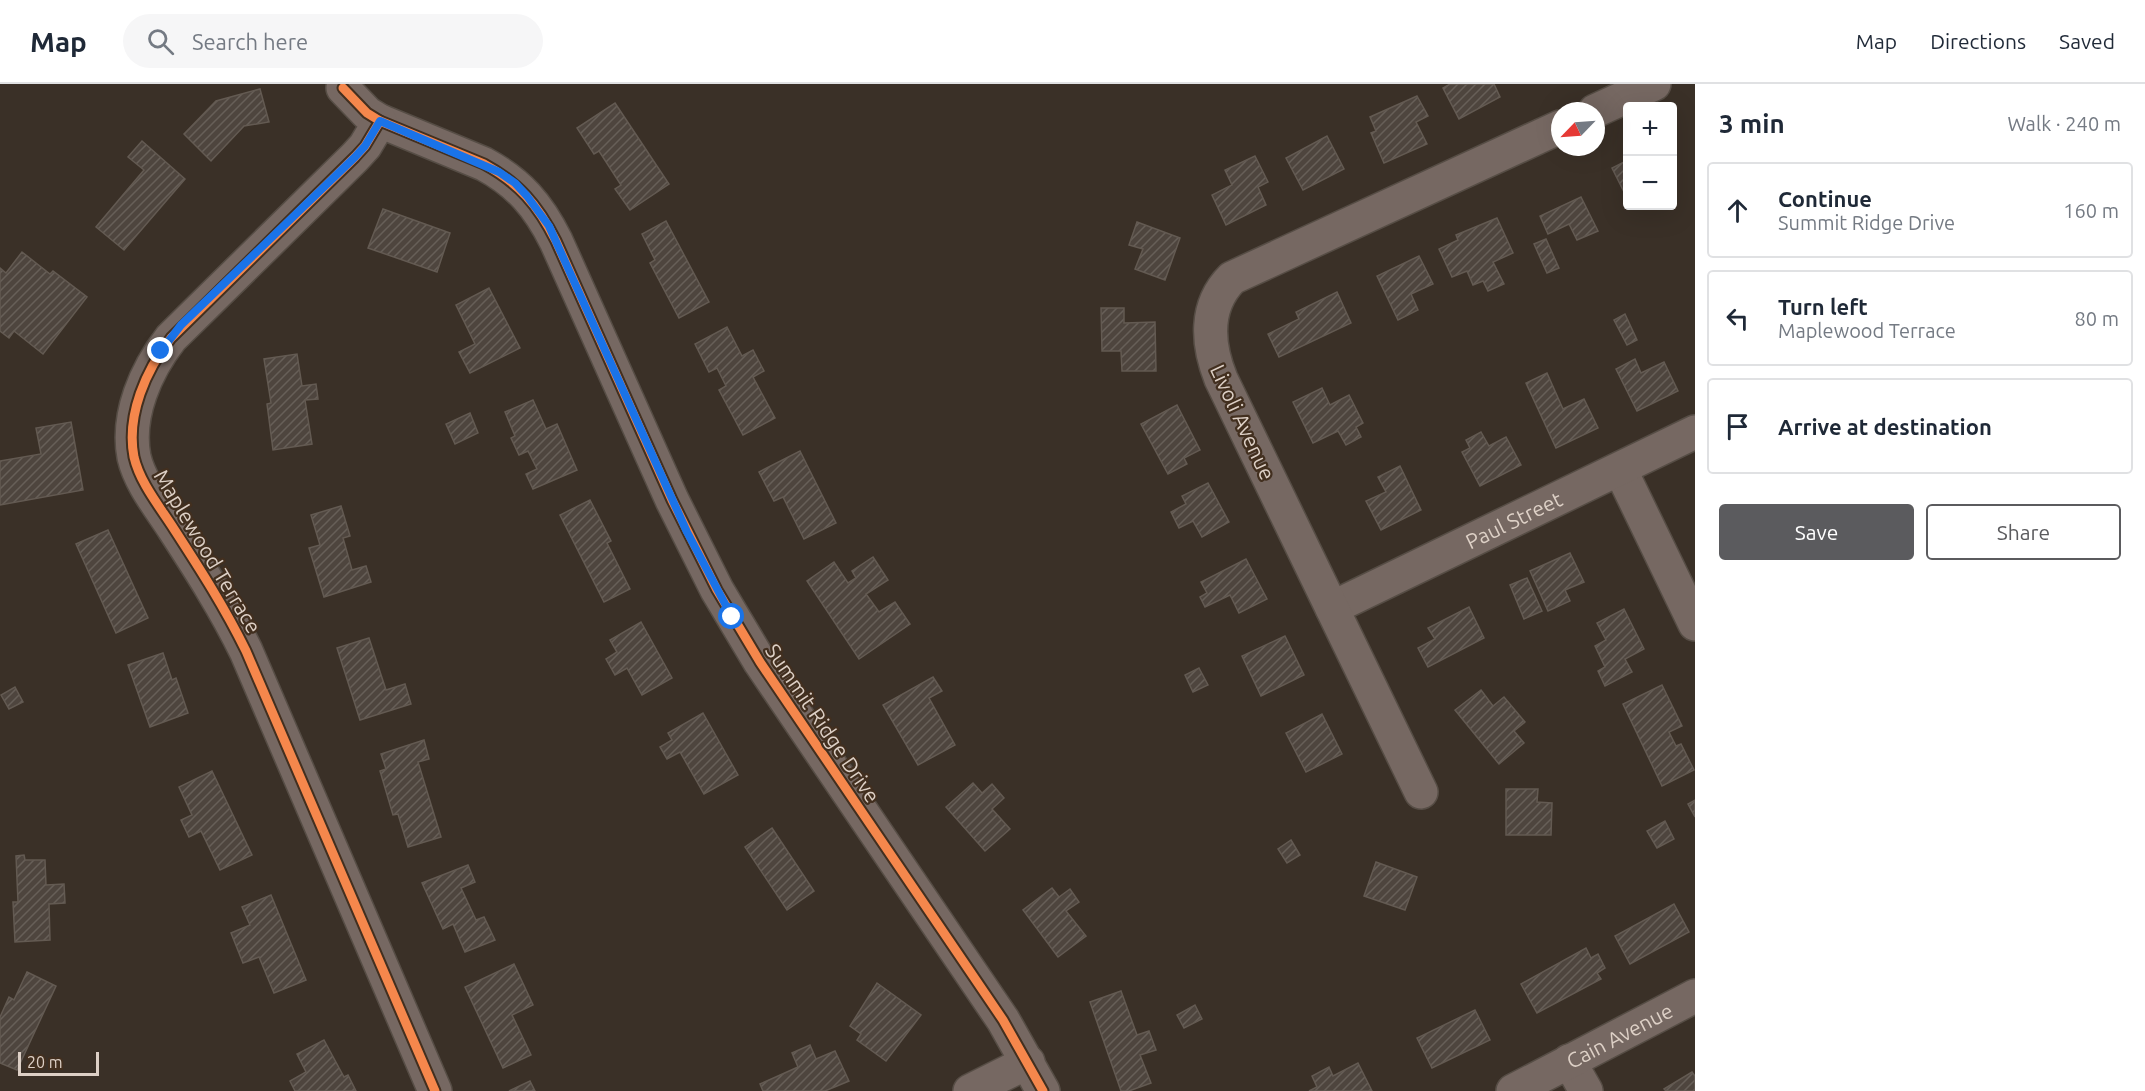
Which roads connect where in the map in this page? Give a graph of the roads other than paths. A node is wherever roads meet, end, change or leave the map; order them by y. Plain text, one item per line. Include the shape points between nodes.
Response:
1 (1654, 84) edge
2 (343, 88) dead end
3 (1605, 106) edge
4 (380, 121) junction
5 (1551, 131) edge
6 (1695, 432) edge
7 (1620, 469) junction
8 (1332, 608) junction
9 (1695, 624) edge
10 (1421, 792) dead end
11 (1695, 996) edge
12 (1569, 1061) junction
13 (1028, 1062) junction
14 (435, 1091) edge
15 (970, 1091) edge
16 (1043, 1091) edge
17 (1513, 1091) edge
18 (1586, 1091) edge

1 - 3 street
2 - 4 street, Summit Ridge Drive
4 - 13 street, Summit Ridge Drive via 499,172 515,183 539,210 682,522 722,599 760,662
4 - 14 street, Maplewood Terrace via 355,157 171,338 153,364 140,396 132,444 147,486 224,607 246,651
5 - 8 street, Livoli Avenue via 1232,278 1215,302 1210,334 1215,365
6 - 7 street, Paul Street
7 - 8 street, Paul Street
7 - 9 street
8 - 10 street, Livoli Avenue
11 - 12 street, Cain Avenue
12 - 17 street, Cain Avenue
12 - 18 street
13 - 15 street
13 - 16 street, Summit Ridge Drive

